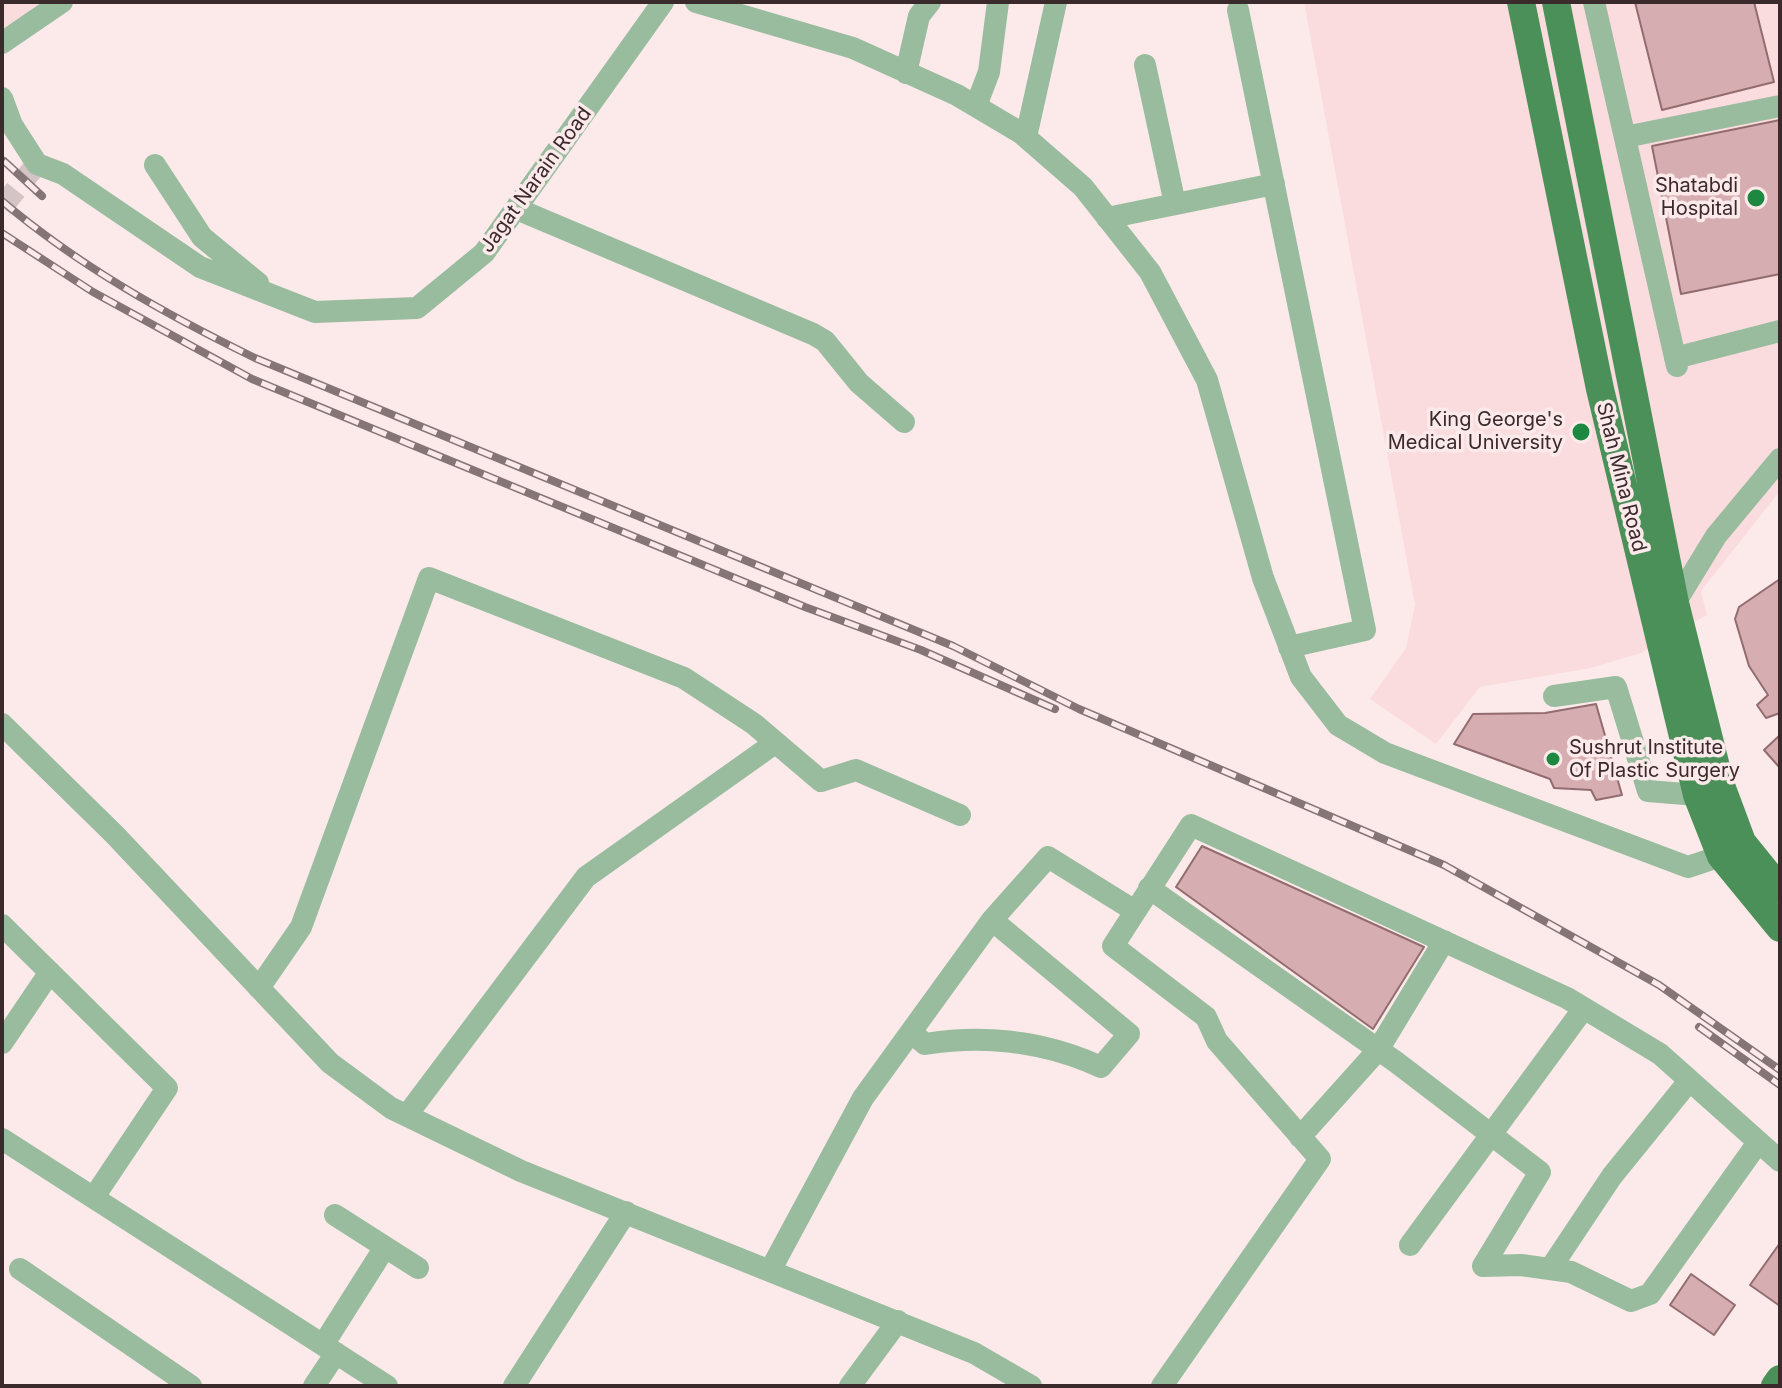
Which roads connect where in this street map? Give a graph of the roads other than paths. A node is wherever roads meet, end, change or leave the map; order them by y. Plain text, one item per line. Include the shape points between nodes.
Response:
1 (62, 2) edge
2 (663, 2) edge
3 (696, 2) edge
4 (930, 2) edge
5 (998, 2) edge
6 (1056, 2) edge
7 (1594, 2) edge
8 (1556, 3) edge
9 (1522, 7) edge
10 (1238, 10) dead end
11 (2, 43) edge
12 (1145, 65) dead end
13 (906, 73) junction
14 (2, 98) edge
15 (976, 106) junction
16 (1780, 106) edge
17 (1026, 137) junction
18 (1625, 137) junction
19 (155, 165) dead end
20 (1274, 184) junction
21 (1175, 204) junction
22 (517, 209) junction
23 (1107, 218) junction
24 (1612, 273) junction
25 (1579, 279) junction
26 (274, 296) junction
27 (1780, 331) edge
28 (904, 422) dead end
29 (1780, 459) edge
30 (1664, 608) junction
31 (1289, 647) junction
32 (1554, 696) dead end
33 (2, 724) edge
34 (775, 743) junction
35 (1697, 795) junction
36 (960, 815) dead end
37 (1732, 849) junction
38 (1149, 888) junction
39 (1780, 889) edge
40 (1135, 911) junction
41 (992, 920) junction
42 (2, 925) edge
43 (1780, 928) edge
44 (1444, 941) junction
45 (50, 972) junction
46 (259, 988) junction
47 (1584, 1008) junction
48 (912, 1033) junction
49 (2, 1043) edge
50 (1378, 1050) junction
51 (1689, 1081) junction
52 (407, 1115) junction
53 (1491, 1133) junction
54 (1300, 1137) junction
55 (2, 1139) edge
56 (1757, 1144) junction
57 (1780, 1161) edge
58 (94, 1197) junction
59 (626, 1212) junction
60 (335, 1215) dead end
61 (1410, 1245) dead end
62 (385, 1247) junction
63 (418, 1268) dead end
64 (20, 1269) dead end
65 (771, 1269) junction
66 (1550, 1269) junction
67 (898, 1321) junction
68 (329, 1349) junction
69 (1780, 1379) edge
70 (191, 1386) edge
71 (314, 1386) edge
72 (387, 1386) edge
73 (514, 1386) edge
74 (850, 1386) edge
75 (1031, 1386) edge
76 (1162, 1386) edge
77 (1775, 1386) edge

1 - 11 street
2 - 22 street, Jagat Narain Road
3 - 13 street via 853,48
4 - 13 street via 919,16
5 - 15 street via 989,72
6 - 17 street
7 - 18 street
8 - 9 main road
8 - 24 main road, Shah Mina Road
9 - 25 main road, Shah Mina Road
10 - 20 street
12 - 21 street
13 - 15 street
14 - 26 street, Jagat Narain Road via 35,167 63,174 200,267
15 - 17 street
16 - 18 street
17 - 23 street via 1083,187
18 - 27 street via 1676,362
19 - 26 street via 202,237
20 - 21 street
20 - 31 street via 1365,630
21 - 23 street
22 - 26 street, Jagat Narain Road via 484,253 417,308 315,312
22 - 28 street via 813,334
23 - 31 street via 1150,272 1207,380 1263,578
24 - 25 main road
24 - 30 main road, Shah Mina Road
25 - 30 main road, Shah Mina Road via 1600,389
29 - 30 street
30 - 35 main road, Shah Mina Road
30 - 37 main road, Shah Mina Road via 1720,783
31 - 37 street via 1301,677 1338,725 1385,753 1688,867
32 - 35 street via 1616,687 1648,791
33 - 46 street
34 - 36 street via 821,781 856,770
34 - 46 street via 684,678 429,578 301,927
34 - 52 street via 586,877
35 - 37 main road, Shah Mina Road
37 - 39 main road, Shah Mina Road
37 - 43 main road, Shah Mina Road
38 - 40 street
38 - 44 street via 1191,825
38 - 50 street
40 - 41 street via 1048,857
40 - 54 street via 1113,946 1206,1017 1217,1041
41 - 48 street
41 - 48 street via 1129,1034 1101,1067 1008,1039 958,1038 925,1044
42 - 45 street
44 - 47 street
44 - 50 street
45 - 49 street
45 - 58 street via 167,1088
46 - 52 street via 330,1063
47 - 51 street via 1660,1054
47 - 53 street
48 - 65 street via 863,1098
50 - 53 street
50 - 54 street
51 - 56 street
51 - 66 street via 1612,1176
52 - 59 street via 521,1171
53 - 61 street
53 - 66 street via 1540,1172 1483,1266
54 - 76 street via 1320,1159
55 - 58 street
56 - 57 street
56 - 66 street via 1650,1294 1631,1301 1571,1272
58 - 68 street
59 - 65 street
59 - 73 street
60 - 62 street
62 - 63 street
62 - 68 street
64 - 70 street
65 - 67 street
67 - 74 street
67 - 75 street via 974,1353
68 - 71 street
68 - 72 street
69 - 77 main road

